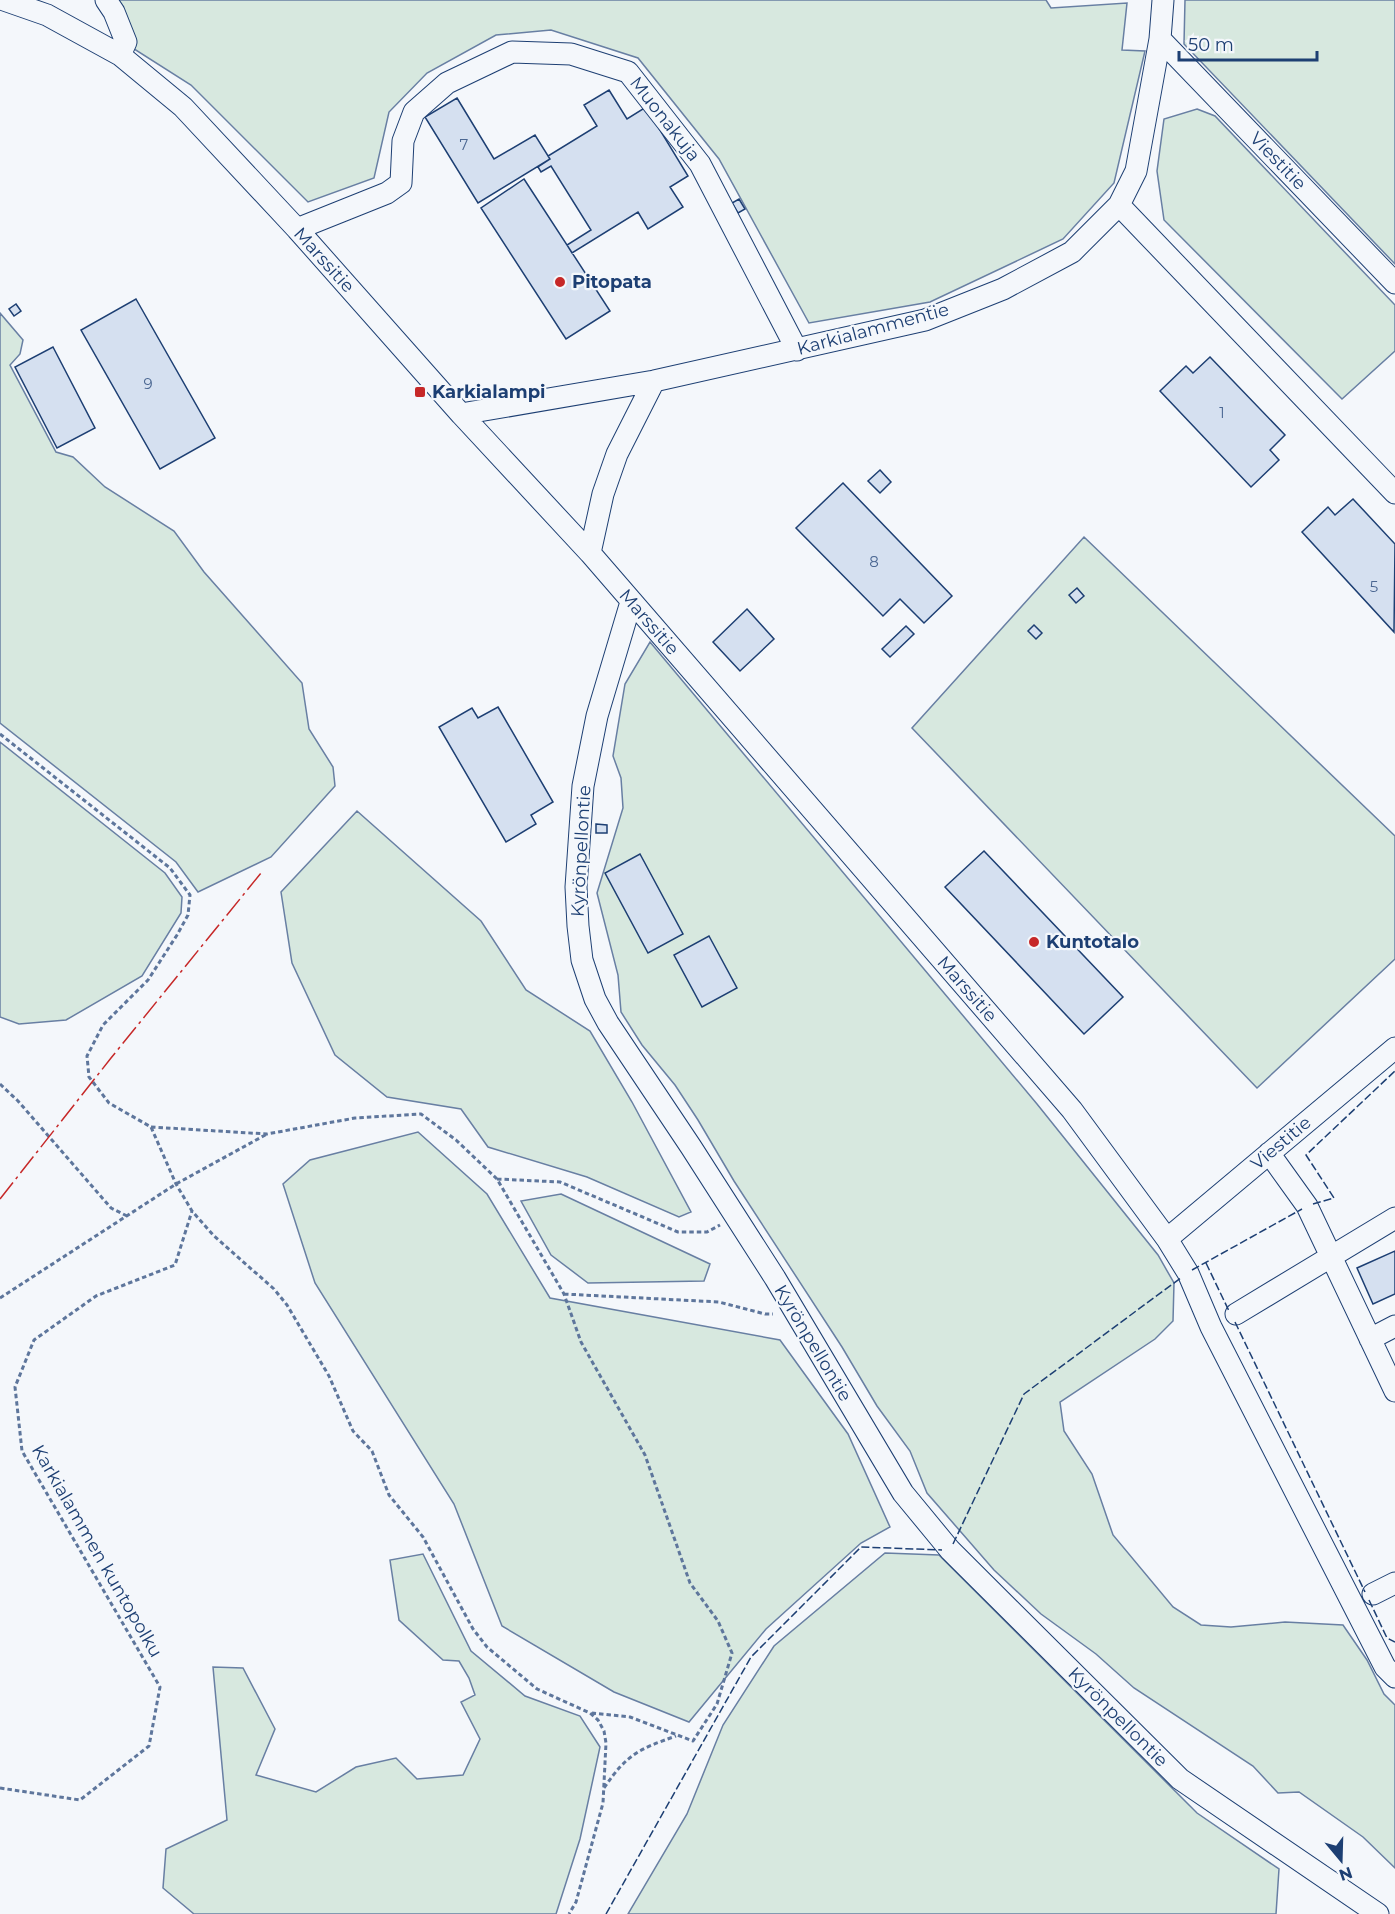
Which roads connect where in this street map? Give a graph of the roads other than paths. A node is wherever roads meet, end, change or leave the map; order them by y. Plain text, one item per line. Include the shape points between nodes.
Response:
1 (4, 0) edge
2 (105, 0) edge
3 (1163, 0) edge
4 (1160, 39) junction
5 (120, 55) junction
6 (1119, 205) junction
7 (297, 229) junction
8 (1395, 283) edge
9 (797, 350) junction
10 (654, 381) junction
11 (461, 414) junction
12 (1395, 493) edge
13 (590, 553) junction
14 (631, 602) junction
15 (1395, 1048) edge
16 (1269, 1153) junction
17 (1395, 1218) edge
18 (1167, 1239) junction
19 (1331, 1256) junction
20 (1226, 1320) junction
21 (1395, 1326) edge
22 (1370, 1339) junction
23 (1395, 1391) edge
24 (1395, 1583) edge
25 (1373, 1594) dead end
26 (1395, 1677) edge
27 (1378, 1914) edge

1 - 5 street, Marssitie via 47,15
2 - 5 street via 126,42
3 - 4 street, Karkialammentie
4 - 6 street, Karkialammentie via 1136,171
4 - 8 street, Viestitie
5 - 7 street, Marssitie via 183,107
6 - 9 street, Karkialammentie via 1072,252 1003,289 925,320
6 - 12 street
7 - 9 street, Muonakuja via 387,193 402,183 403,141 414,112 447,83 512,52 571,54 628,72 700,164
7 - 11 street, Marssitie
9 - 10 street, Karkialammentie
10 - 11 street, Karkialammentie
10 - 13 street via 617,454
11 - 13 street, Marssitie
13 - 14 street, Marssitie
14 - 18 street, Marssitie via 1072,1110
14 - 27 street, Kyrönpellontie via 597,716 583,786 576,887 582,960 608,1023 736,1218 903,1493 950,1551 1180,1779
15 - 16 street, Viestitie
16 - 18 street, Viestitie
16 - 19 street via 1307,1206
17 - 19 street
18 - 20 street, Marssitie via 1188,1273
19 - 20 street
19 - 22 street
20 - 26 street, Marssitie via 1385,1667
21 - 22 street
22 - 23 street
24 - 25 street

